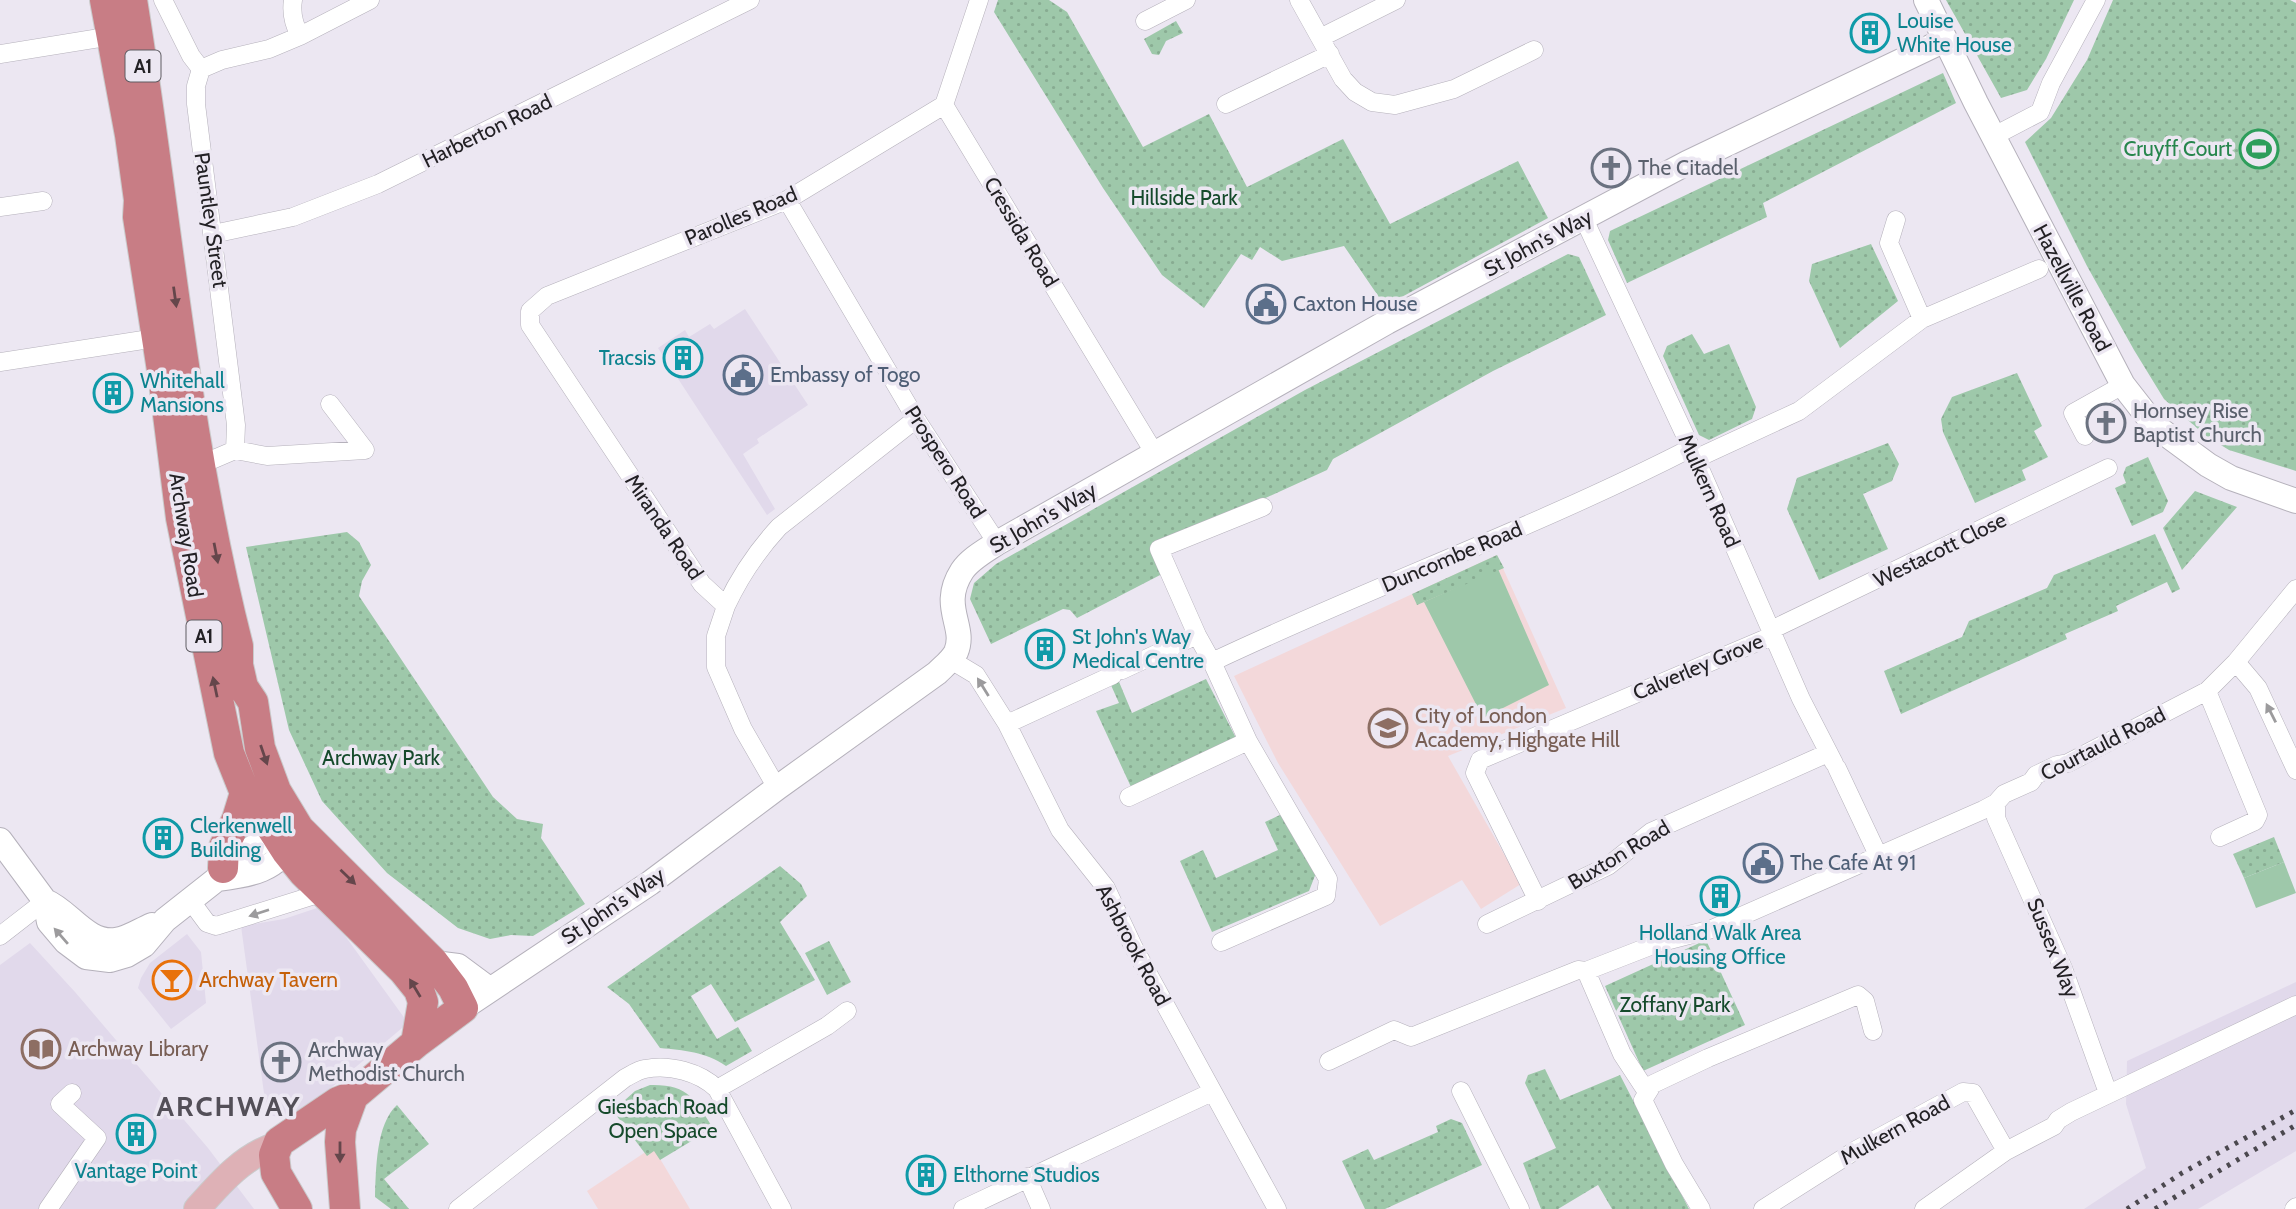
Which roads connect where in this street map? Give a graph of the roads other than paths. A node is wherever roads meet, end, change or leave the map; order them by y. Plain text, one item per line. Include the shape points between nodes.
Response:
1 (105, 0) edge
2 (132, 0) edge
3 (163, 0) edge
4 (293, 0) edge
5 (370, 0) edge
6 (750, 0) edge
7 (979, 0) edge
8 (1186, 0) edge
9 (1299, 0) edge
10 (1396, 0) edge
11 (1926, 0) edge
12 (2096, 0) edge
13 (1145, 21) dead end
14 (112, 36) junction
15 (300, 36) junction
16 (1322, 37) junction
17 (1945, 40) junction
18 (1534, 50) dead end
19 (0, 54) edge
20 (1330, 54) junction
21 (201, 69) junction
22 (1226, 104) dead end
23 (944, 105) junction
24 (1994, 136) junction
25 (145, 165) junction
26 (787, 200) junction
27 (43, 201) dead end
28 (0, 207) edge
29 (1584, 219) junction
30 (1896, 220) dead end
31 (213, 234) junction
32 (2039, 269) dead end
33 (530, 311) joint
34 (1922, 319) junction
35 (156, 338) junction
36 (0, 362) edge
37 (2123, 385) junction
38 (330, 404) dead end
39 (916, 419) junction
40 (2085, 436) dead end
41 (235, 450) junction
42 (1693, 453) junction
43 (1155, 454) junction
44 (200, 460) junction
45 (2108, 468) dead end
46 (2296, 500) edge
47 (1263, 507) dead end
48 (997, 543) junction
49 (2296, 589) edge
50 (726, 606) junction
51 (1772, 633) junction
52 (1197, 635) junction
53 (951, 660) junction
54 (1212, 662) junction
55 (2236, 662) junction
56 (2207, 691) junction
57 (1007, 724) junction
58 (1248, 741) junction
59 (1833, 761) junction
60 (2296, 770) edge
61 (777, 788) junction
62 (245, 793) junction
63 (1129, 797) dead end
64 (1996, 803) junction
65 (2220, 837) dead end
66 (286, 838) junction
67 (0, 840) edge
68 (1878, 855) junction
69 (220, 874) junction
70 (323, 890) junction
71 (190, 900) junction
72 (45, 901) junction
73 (1538, 901) junction
74 (165, 920) junction
75 (1487, 924) dead end
76 (0, 936) edge
77 (1221, 942) dead end
78 (434, 964) junction
79 (1586, 971) junction
80 (489, 989) junction
81 (2296, 1005) edge
82 (463, 1008) junction
83 (847, 1011) dead end
84 (1873, 1031) dead end
85 (416, 1043) junction
86 (1329, 1061) dead end
87 (717, 1089) junction
88 (1461, 1091) dead end
89 (1212, 1092) junction
90 (1647, 1092) junction
91 (72, 1093) dead end
92 (2108, 1094) junction
93 (353, 1096) junction
94 (277, 1145) junction
95 (2006, 1151) junction
96 (1027, 1177) junction
97 (48, 1209) edge
98 (197, 1209) edge
99 (297, 1209) edge
100 (345, 1209) edge
101 (458, 1209) edge
102 (782, 1209) edge
103 (963, 1209) edge
104 (1041, 1209) edge
105 (1277, 1209) edge
106 (1520, 1209) edge
107 (1701, 1209) edge
108 (1763, 1209) edge
109 (1924, 1209) edge

1 - 14 highway, Archway Road / A1
2 - 25 highway, Archway Road / A1
3 - 21 street
4 - 15 street
5 - 15 street
6 - 31 street, Harberton Road via 377,184 293,217
7 - 23 street
8 - 13 street
9 - 16 street
10 - 16 street
11 - 17 street, Hazellville Road
12 - 24 street via 2040,112
14 - 19 street
14 - 25 highway, Archway Road / A1
15 - 21 street
16 - 20 street
17 - 24 street, Hazellville Road
17 - 29 street, St John's Way via 1687,163
18 - 20 street via 1454,89 1395,105 1372,102 1355,92
20 - 22 street
21 - 31 street, Pauntley Street via 196,104
23 - 26 street, Parolles Road
23 - 43 street, Cressida Road
24 - 37 street, Hazellville Road
25 - 35 highway, Archway Road / A1 via 122,173 121,192 123,206 138,217
25 -> 44 highway, Archway Road / A1
26 - 33 street, Parolles Road via 547,296
26 - 39 street, Prospero Road
27 - 28 street
29 - 42 street, Mulkern Road
29 - 43 street, St John's Way via 1387,322
30 - 34 street via 1889,243
31 - 41 street, Pauntley Street via 236,425
32 - 34 street, Duncombe Road
33 - 50 street, Miranda Road via 530,326 702,584
34 - 42 street, Duncombe Road via 1799,411
35 - 36 street
62 -> 35 highway, Archway Road / A1 via 229,753 197,601
37 - 40 street via 2073,413
37 - 46 street, Hazellville Road via 2155,426 2208,465 2231,478
38 - 41 street via 365,450 267,456
39 - 48 street, Prospero Road
39 - 50 street via 779,527 738,579
41 - 44 street
42 - 51 street, Mulkern Road
42 - 54 street, Duncombe Road
43 - 48 street, St John's Way
44 -> 66 highway, Archway Road / A1 via 243,687 253,702 260,748 276,790
45 - 51 street, Westacott Close
47 - 52 street via 1159,549
48 - 53 street, St John's Way via 963,569 952,592 958,636
49 - 55 street, Courtauld Road
50 - 61 street via 716,635 716,667 743,729
51 - 59 street, Mulkern Road
51 - 73 street, Calverley Grove via 1480,760 1475,773
52 - 54 street
52 - 57 street
57 -> 53 street, Ashbrook Road via 976,675
53 - 61 street, St John's Way
54 - 58 street
55 - 56 street, Courtauld Road
60 -> 55 street via 2258,688
56 - 64 street, Courtauld Road via 2036,775
56 - 65 street via 2258,815 2255,821
57 - 89 street, Ashbrook Road via 1060,830 1106,888
58 - 63 street
58 - 77 street via 1328,879 1326,897
59 - 68 street, Mulkern Road
59 - 73 street, Buxton Road via 1651,832 1608,866
61 - 80 street, St John's Way via 650,883
62 - 66 highway, Archway Road / A1
62 - 69 highway via 224,847
64 - 68 street, Courtauld Road
64 - 92 street, Sussex Way via 1996,818 2063,968
66 - 69 street
66 - 70 highway, Archway Road / A1 via 303,872
66 -> 78 highway, Archway Road / A1
67 - 72 street
68 - 79 street, Courtauld Road via 1712,929 1658,943
69 - 71 street
70 -> 71 street via 216,926 207,923
85 -> 70 highway, Archway Road / A1 via 423,1002 419,990
71 - 74 street
72 - 74 street via 101,940 121,939
74 -> 72 street via 134,952 110,960 93,959 77,952 59,934 47,917
72 - 76 street
73 - 75 street, Buxton Road
78 - 80 street via 458,966
78 - 82 highway, Archway Road / A1
79 - 86 street, Courtauld Road via 1578,970 1411,1037 1394,1030
79 - 90 street via 1622,1054
80 - 82 street, St John's Way
81 - 92 street
82 - 85 highway, St John's Way
83 - 87 street
84 - 90 street via 1865,1001 1857,995 1653,1084
85 - 93 highway, St John's Way
87 - 101 street via 707,1079 673,1070 634,1073
87 - 102 street
88 - 106 street
89 - 96 street
89 - 105 street, Ashbrook Road
90 - 107 street via 1643,1100
91 - 97 street via 60,1104 97,1138
92 - 95 street
93 - 94 highway, St John's Way
93 -> 100 highway via 340,1142
94 - 98 main road via 241,1165
94 - 99 highway via 276,1172
95 - 108 street, Mulkern Road via 1973,1093 1963,1092 1856,1150
95 - 109 street
96 - 103 street
96 - 104 street

